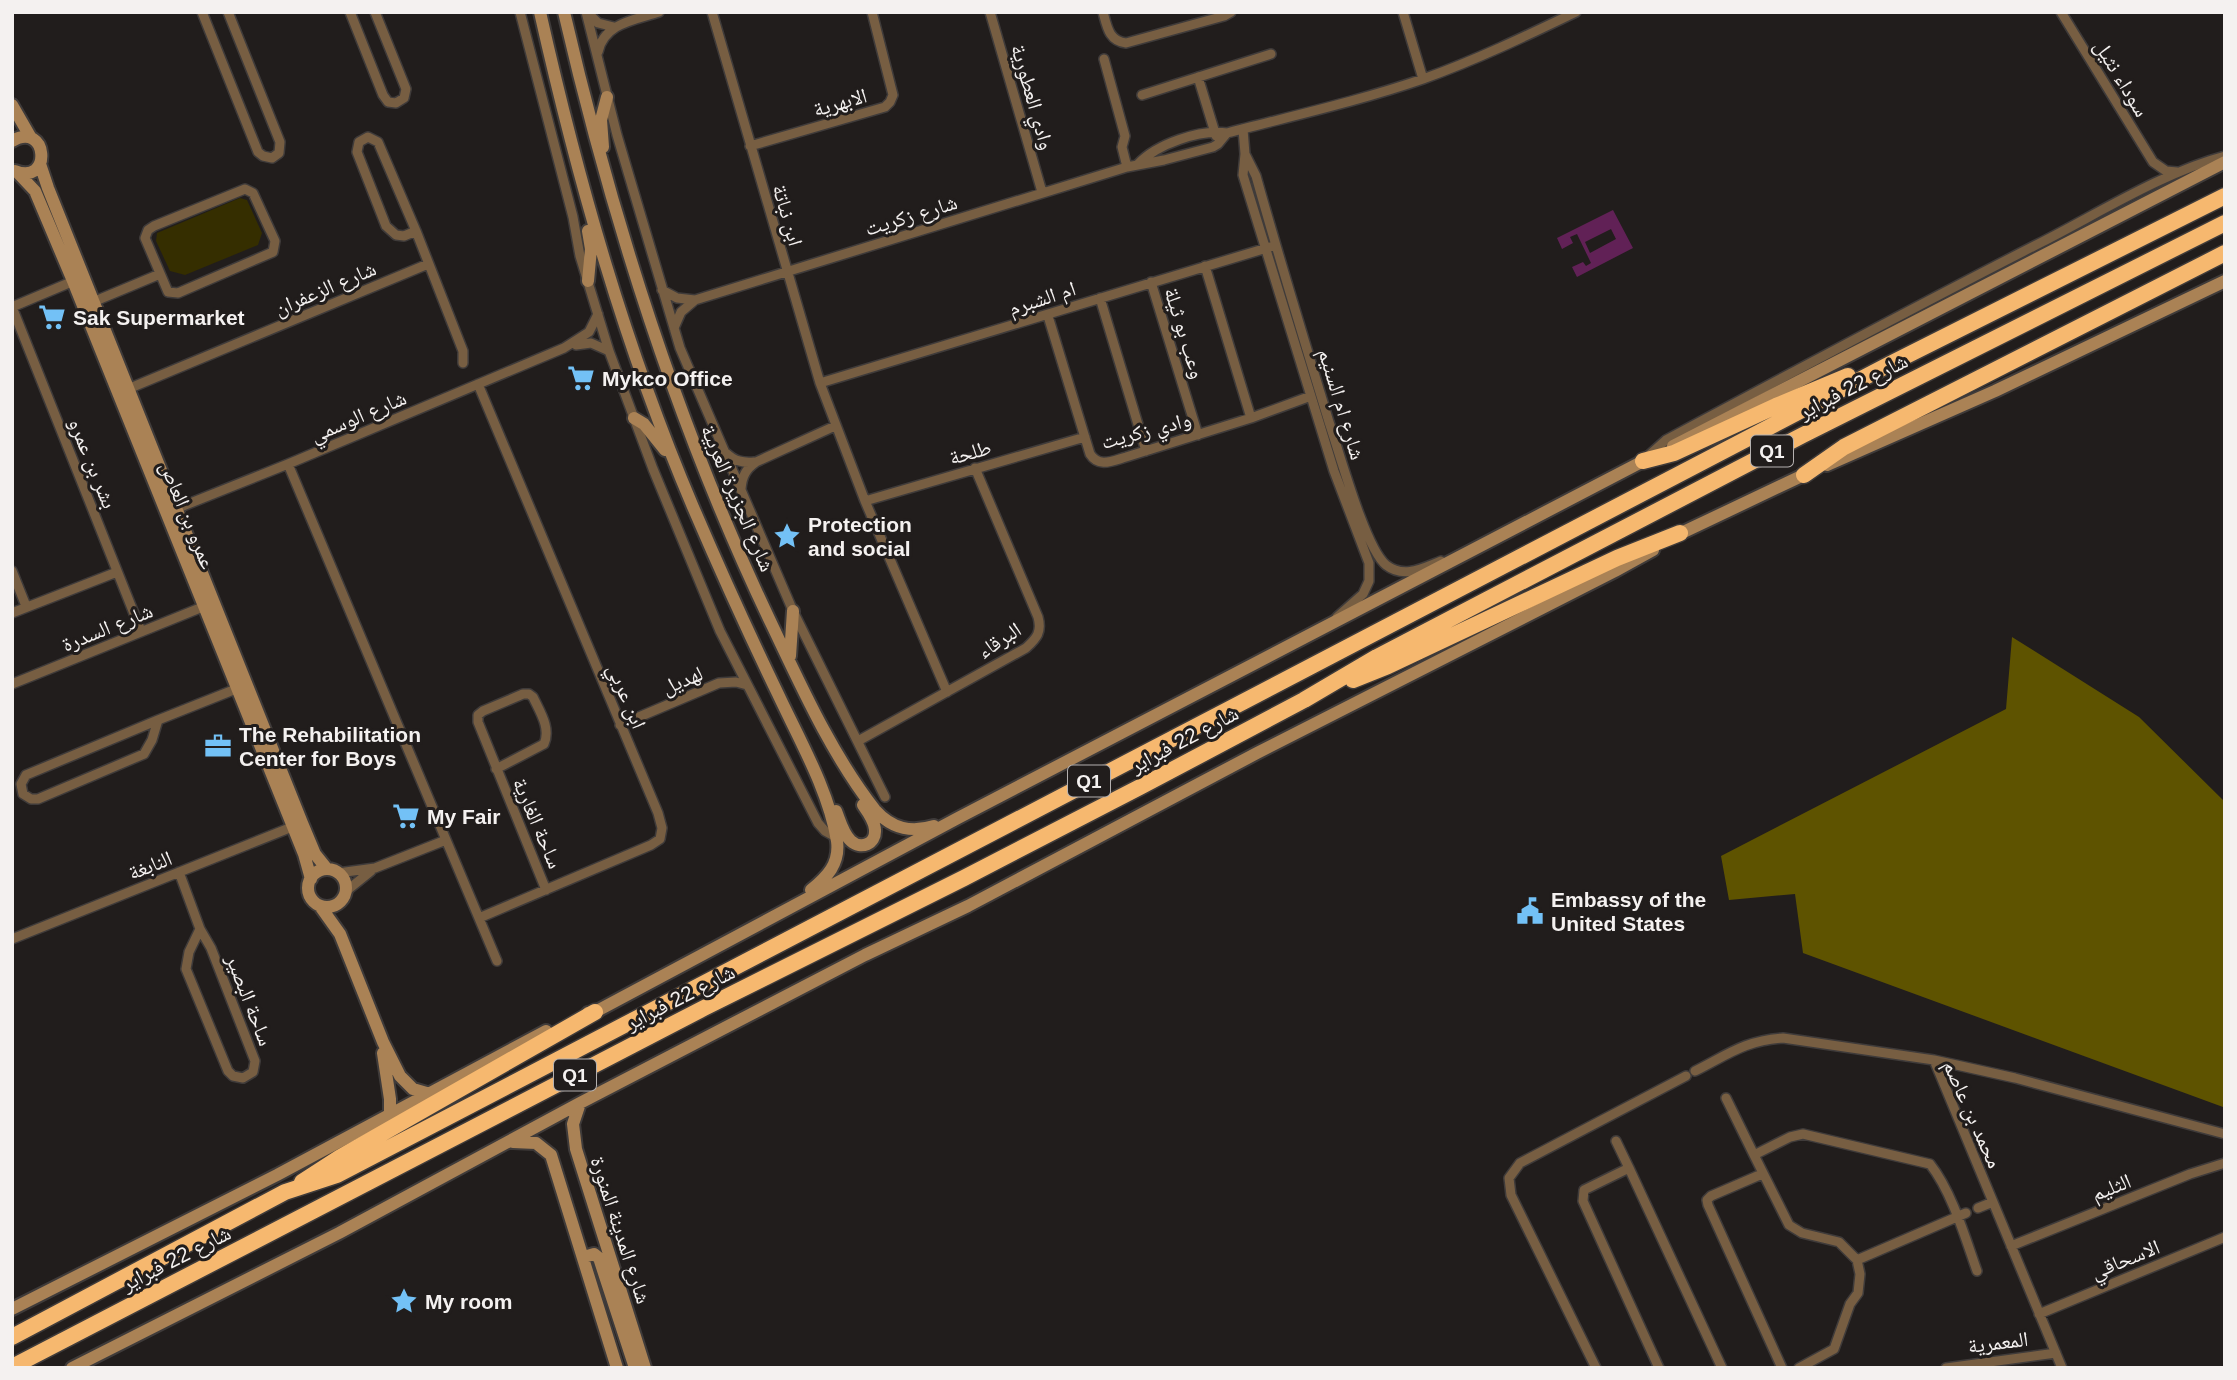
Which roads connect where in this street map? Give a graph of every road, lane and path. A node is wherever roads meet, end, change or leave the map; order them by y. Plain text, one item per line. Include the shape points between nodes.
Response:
1 (202, 12) edge
2 (228, 12) edge
3 (350, 12) edge
4 (375, 12) edge
5 (520, 12) edge
6 (540, 12) edge
7 (564, 12) edge
8 (587, 12) edge
9 (659, 12) edge
10 (712, 12) edge
11 (872, 12) edge
12 (990, 12) edge
13 (1103, 12) edge
14 (1231, 12) edge
15 (1403, 12) edge
16 (1576, 12) edge
17 (2062, 12) edge
18 (614, 27) junction
19 (1272, 54) dead end
20 (597, 56) junction
21 (1104, 59) dead end
22 (1198, 77) junction
23 (1423, 79) junction
24 (1142, 94) dead end
25 (607, 97) junction
26 (12, 105) edge
27 (1243, 129) junction
28 (1214, 131) junction
29 (1227, 133) junction
30 (31, 138) junction
31 (12, 141) edge
32 (1218, 145) junction
33 (750, 146) junction
34 (2225, 156) edge
35 (2153, 162) junction
36 (2225, 162) edge
37 (40, 164) junction
38 (1138, 164) junction
39 (1127, 167) junction
40 (14, 171) edge
41 (2182, 171) junction
42 (603, 172) junction
43 (581, 185) junction
44 (2150, 187) junction
45 (1042, 192) junction
46 (2225, 196) edge
47 (2225, 223) edge
48 (416, 231) junction
49 (1271, 247) junction
50 (2225, 253) edge
51 (428, 264) junction
52 (1205, 266) junction
53 (787, 272) junction
54 (160, 274) junction
55 (78, 279) junction
56 (587, 281) junction
57 (1151, 282) junction
58 (2223, 282) edge
59 (662, 290) junction
60 (1100, 298) junction
61 (695, 300) junction
62 (88, 303) junction
63 (12, 307) edge
64 (598, 314) junction
65 (1048, 316) junction
66 (674, 329) junction
67 (564, 348) junction
68 (609, 351) junction
69 (463, 363) dead end
70 (1890, 364) junction
71 (820, 383) junction
72 (478, 384) junction
73 (124, 391) junction
74 (1311, 396) junction
75 (634, 418) junction
76 (1251, 418) junction
77 (835, 426) junction
78 (1198, 435) junction
79 (1085, 437) junction
80 (1146, 451) junction
81 (725, 452) junction
82 (1643, 461) junction
83 (756, 462) junction
84 (288, 464) junction
85 (975, 468) junction
86 (678, 472) junction
87 (1804, 475) junction
88 (741, 490) junction
89 (865, 501) junction
90 (170, 511) junction
91 (1680, 533) junction
92 (1479, 548) junction
93 (12, 571) edge
94 (117, 572) junction
95 (210, 604) junction
96 (26, 606) junction
97 (793, 611) junction
98 (12, 613) edge
99 (1326, 628) junction
100 (141, 631) junction
101 (736, 663) junction
102 (790, 663) junction
103 (719, 682) junction
104 (12, 684) edge
105 (747, 685) junction
106 (243, 687) junction
107 (1324, 688) junction
108 (947, 692) junction
109 (158, 720) junction
110 (620, 725) junction
111 (858, 741) junction
112 (802, 742) junction
113 (831, 743) junction
114 (496, 769) junction
115 (885, 797) dead end
116 (958, 818) junction
117 (297, 825) junction
118 (836, 837) junction
119 (446, 841) junction
120 (375, 868) junction
121 (333, 871) junction
122 (179, 872) junction
123 (311, 879) junction
124 (547, 890) junction
125 (341, 897) junction
126 (795, 904) junction
127 (320, 906) junction
128 (479, 918) junction
129 (200, 929) junction
130 (340, 934) junction
131 (12, 939) edge
132 (497, 961) dead end
133 (595, 1012) junction
134 (383, 1042) junction
135 (1934, 1060) junction
136 (430, 1094) junction
137 (1726, 1098) dead end
138 (580, 1103) junction
139 (390, 1116) junction
140 (2225, 1134) edge
141 (1616, 1141) dead end
142 (510, 1142) junction
143 (1754, 1155) junction
144 (2225, 1163) edge
145 (1629, 1168) junction
146 (1762, 1174) junction
147 (285, 1192) junction
148 (1993, 1202) junction
149 (1978, 1208) dead end
150 (1961, 1215) junction
151 (2225, 1237) edge
152 (2011, 1246) junction
153 (584, 1256) junction
154 (1857, 1260) junction
155 (1977, 1271) dead end
156 (12, 1309) edge
157 (2039, 1314) junction
158 (12, 1336) edge
159 (2056, 1353) junction
160 (12, 1367) edge
161 (1951, 1367) edge
162 (72, 1368) edge
163 (617, 1368) edge
164 (635, 1368) edge
165 (645, 1368) edge
166 (1596, 1368) edge
167 (1660, 1368) edge
168 (1722, 1368) edge
169 (1782, 1368) edge
170 (1799, 1368) edge
171 (2062, 1368) edge

1 - 2 street via 258,152 272,158 279,153 280,142
3 - 4 street via 383,95 396,103 404,98 406,89
5 - 56 street
6 - 43 main road, شارع الجزيرة العربية
7 - 42 main road, شارع الجزيرة العربية
8 - 18 street via 598,23
8 - 20 street, شارع الجزيرة العربية
9 - 18 street
10 - 33 street, ابن نباتة
11 - 33 street, الابهرية via 893,94 890,102
12 - 45 street, وادي العطورية
13 - 14 street via 1111,36 1126,43
15 - 23 street
16 - 23 street, شارع زكريت
17 - 35 street, سوداء نثيل
18 - 20 street via 602,39
19 - 22 street
20 - 25 street, شارع الجزيرة العربية
21 - 39 street via 1125,136 1122,147
22 - 24 street
22 - 28 street
23 - 27 street, شارع زكريت
25 - 42 main road via 601,120
25 - 59 street, شارع الجزيرة العربية
26 - 30 main road
27 - 29 street, شارع زكريت
27 - 49 street, شارع ام السنيم via 1243,175
28 - 29 street, شارع زكريت
28 - 32 street
28 - 38 street, شارع زكريت via 1156,149
29 - 32 street
30 - 31 main road
30 - 37 main road, عمرو بن العاص via 41,149
32 - 38 street, شارع زكريت
33 - 53 street, ابن نباتة
34 - 41 street, شارع 22 فبراير
35 - 41 street via 2166,171
35 - 44 street via 2155,178
36 - 82 main road, شارع 22 فبراير
37 - 40 main road via 29,173
37 - 55 main road, عمرو بن العاص
38 - 39 street, شارع زكريت
39 - 45 street, شارع زكريت
40 - 55 main road, عمرو بن العاص via 35,191
41 - 44 street, شارع 22 فبراير
42 - 102 main road, شارع الجزيرة العربية via 693,442
43 - 56 main road via 591,250
43 - 86 main road, شارع الجزيرة العربية via 635,356
44 - 82 street, شارع 22 فبراير via 1666,440
45 - 53 street, شارع زكريت
46 - 70 highway, شارع 22 فبراير / Q1
47 - 107 highway, شارع 22 فبراير / Q1 via 1803,435
48 - 48 street via 378,142 361,139 357,152 388,229 400,236
48 - 51 street
49 - 52 street, ام الشبرم
49 - 74 street, شارع ام السنيم
49 - 92 street, شارع ام السنيم via 1349,483 1380,558 1392,569 1410,572
50 - 87 highway via 1844,447
51 - 69 street via 463,351
51 - 73 street, شارع الزعفران
52 - 57 street, ام الشبرم
52 - 76 street
53 - 61 street, شارع زكريت
53 - 71 street, ابن نباتة
54 - 54 street via 166,289 174,294 270,255 275,241 253,193 241,190 150,228 145,238
54 - 62 street
55 - 62 main road, عمرو بن العاص
55 - 63 street
56 - 64 street
57 - 60 street, ام الشبرم
57 - 78 street, وعب بو ثيلة
58 - 87 main road via 1996,391
59 - 61 street
59 - 66 street, شارع الجزيرة العربية
60 - 65 street, ام الشبرم
60 - 80 street
61 - 66 street via 681,312
62 - 73 main road, عمرو بن العاص
63 - 94 street, بشر بن عمرو
64 - 67 street, شارع الوسمي via 589,332
64 - 68 street
65 - 71 street, ام الشبرم
65 - 79 street, وادي زكريت
66 - 81 street, شارع الجزيرة العربية
67 - 68 street, شارع الوسمي via 591,343
67 - 72 street, شارع الوسمي
68 - 75 street
70 - 82 highway via 1840,379 1674,453
70 - 147 highway, شارع 22 فبراير / Q1 via 369,1158 316,1184
71 - 77 street, ابن نباتة
72 - 84 street, شارع الوسمي
72 - 110 street, ابن عربي
73 - 90 main road, عمرو بن العاص
74 - 76 street, وادي زكريت
74 - 99 street, شارع ام السنيم via 1370,569 1363,594
75 - 86 main road via 658,440
75 - 101 street
76 - 78 street, وادي زكريت
77 - 83 street
77 - 89 street, ابن نباتة
78 - 80 street, وادي زكريت
79 - 80 street, وادي زكريت via 1092,457 1102,463
79 - 85 street, طلحة
81 - 83 street via 734,460
81 - 88 street, شارع الجزيرة العربية
82 - 92 main road, شارع 22 فبراير
83 - 88 street via 747,469
84 - 90 street, شارع الوسمي
84 - 119 street
85 - 89 street, طلحة
85 - 108 street, البرقاء via 1041,629 1026,648
86 - 112 main road, شارع الجزيرة العربية
87 - 91 main road
88 - 97 street, شارع الجزيرة العربية
89 - 108 street, ابن نباتة
90 - 95 main road, عمرو بن العاص
91 - 107 highway via 1381,669
91 - 138 main road via 1615,571
92 - 99 main road, شارع 22 فبراير
93 - 96 street
94 - 96 street
94 - 100 street, بشر بن عمرو
95 - 100 street, شارع السدرة
95 - 106 main road, عمرو بن العاص
96 - 98 street
97 - 102 main road
97 - 111 street, شارع الجزيرة العربية
99 - 116 main road, شارع 22 فبراير
100 - 104 street, شارع السدرة
101 - 103 street, لهديل
101 - 105 street
102 - 113 main road, شارع الجزيرة العربية
103 - 105 street, لهديل
103 - 110 street, لهديل
105 - 118 street via 818,822
106 - 109 street
106 - 117 main road, عمرو بن العاص
107 - 160 highway, شارع 22 فبراير / Q1
108 - 111 street, البرقاء
109 - 109 street via 29,773 21,780 21,791 38,799 140,757 150,746
110 - 124 street, ابن عربي via 659,813 660,839
111 - 115 street, شارع الجزيرة العربية
112 - 113 main road via 847,836 854,844 867,845 875,835 874,826
112 - 118 main road, شارع الجزيرة العربية
113 - 116 main road, شارع الجزيرة العربية via 863,795 891,824 924,829
114 - 114 street, ساحة الغارية via 478,715 529,694 548,737 544,744
114 - 124 street, ساحة الغارية
116 - 126 main road, شارع 22 فبراير
117 - 121 main road, عمرو بن العاص via 315,854
117 - 122 street, النابغة
117 - 123 main road, عمرو بن العاص
118 - 126 main road, شارع الجزيرة العربية via 837,855 830,873
119 - 120 street
119 - 128 street
120 - 121 street
120 - 125 street
121 - 123 main road via 318,872
121 - 125 main road via 345,885
122 - 129 street, ساحة البصير
122 - 131 street, النابغة
123 - 127 main road via 309,895
124 - 128 street, ابن عربي
125 - 127 main road via 329,907
125 - 130 main road
126 - 133 main road, شارع 22 فبراير
127 - 130 main road
128 - 132 street
129 - 129 street, ساحة البصير via 186,968 228,1071 243,1078 253,1072 255,1060
130 - 134 main road
133 - 136 main road, شارع 22 فبراير via 566,1020
133 - 147 highway
134 - 136 main road via 406,1084
134 - 139 main road
135 - 140 street
135 - 148 street, محمد بن عاصم
135 - 166 street, محمد بن عاصم via 1783,1038 1761,1040 1520,1163 1509,1178 1511,1195
136 - 139 main road, شارع 22 فبراير
137 - 143 street
138 - 142 main road
138 - 165 main road, شارع المدينة المنورة via 573,1124 576,1149
139 - 156 main road, شارع 22 فبراير
141 - 145 street
142 - 153 main road, شارع المدينة المنورة via 536,1143 551,1155
142 - 162 main road
143 - 146 street
143 - 150 street via 1803,1134 1930,1164
144 - 152 street, الثليم
145 - 167 street via 1584,1190 1583,1201
145 - 168 street
146 - 154 street via 1789,1225 1839,1242
146 - 169 street via 1707,1200
147 - 158 highway, شارع 22 فبراير / Q1
148 - 149 street
148 - 152 street, محمد بن عاصم
150 - 154 street
150 - 155 street
151 - 157 street, الاسحاقي
152 - 157 street, محمد بن عاصم
153 - 163 main road, شارع المدينة المنورة
153 - 164 main road via 599,1258
154 - 170 street via 1858,1293 1838,1342 1831,1352
157 - 159 street, محمد بن عاصم
159 - 161 street, المعمرية
159 - 171 street, محمد بن عاصم

